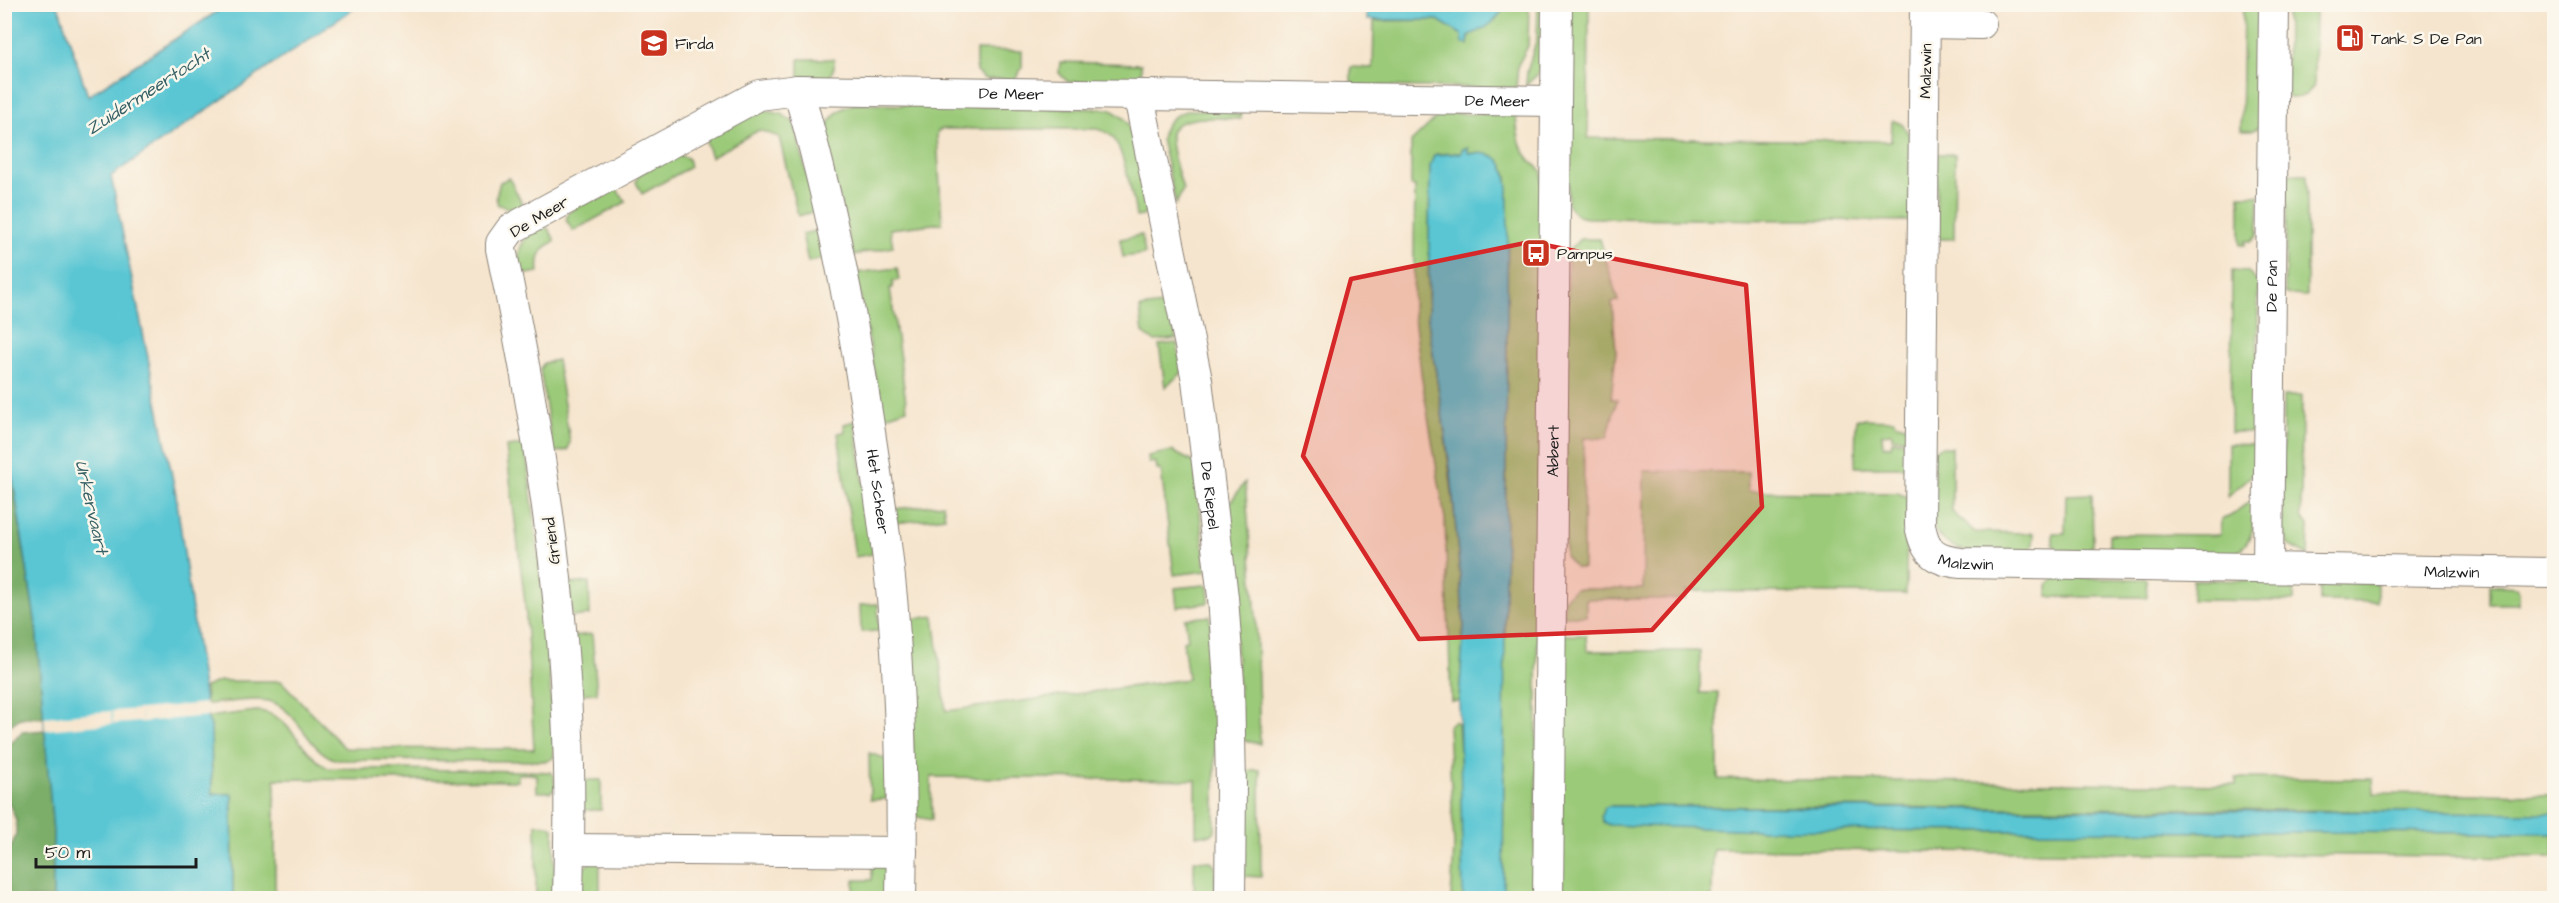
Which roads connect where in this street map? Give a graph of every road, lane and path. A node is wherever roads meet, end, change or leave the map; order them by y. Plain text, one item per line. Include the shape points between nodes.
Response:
1 (1557, 4) edge
2 (2274, 4) edge
3 (1925, 14) edge
4 (1981, 24) dead end
5 (798, 90) junction
6 (1139, 97) junction
7 (1556, 101) junction
8 (504, 237) joint
9 (2268, 568) junction
10 (2554, 573) edge
11 (569, 849) junction
12 (902, 852) junction
13 (568, 898) edge
14 (902, 898) edge
15 (1230, 898) edge
16 (1548, 898) edge

1 - 7 street, Abbert
2 - 9 street, De Pan
3 - 4 street
3 - 9 street, Malzwin via 1920,525 1923,543 1944,561 1961,563
5 - 6 street, De Meer
5 - 8 street, De Meer via 759,95 523,222
5 - 12 street, Het Scheer via 845,282 880,501 900,712
6 - 7 street, De Meer
6 - 15 street, De Riepel via 1197,380 1223,597 1230,705
7 - 16 street, Abbert
8 - 11 street, Griend via 501,249 532,403 556,586 569,766
9 - 10 street, Malzwin
11 - 12 street
11 - 13 street, Griend
12 - 14 street, Het Scheer

